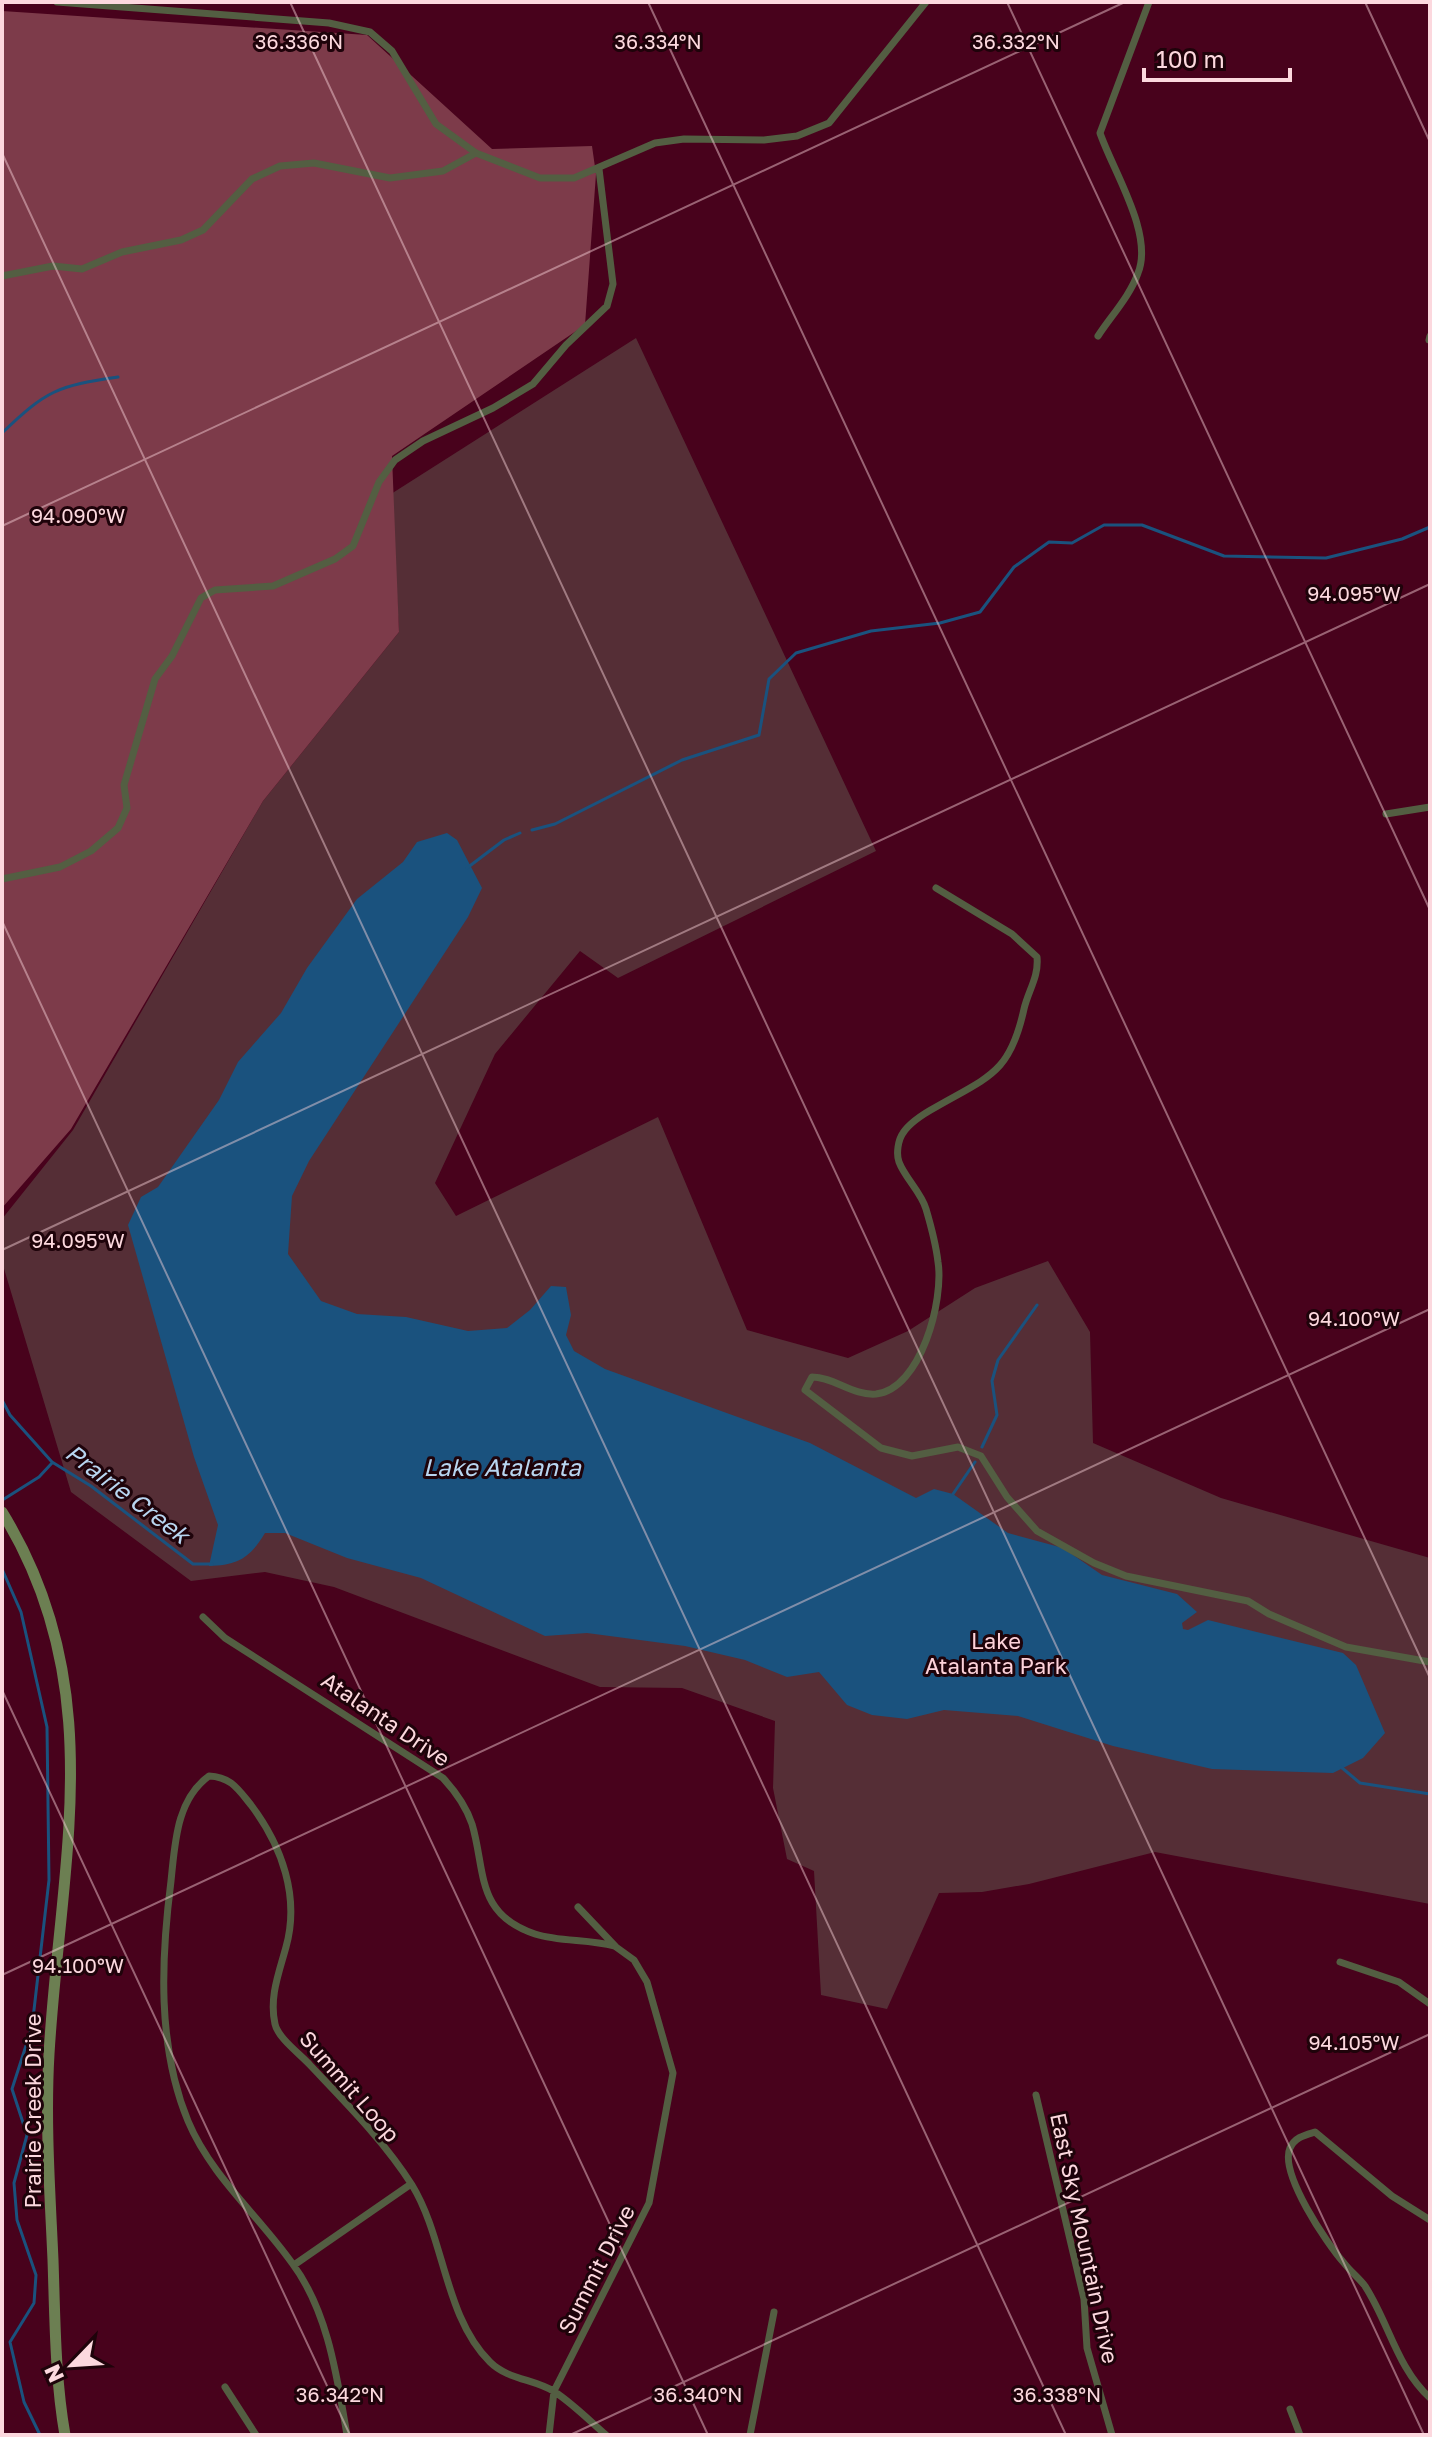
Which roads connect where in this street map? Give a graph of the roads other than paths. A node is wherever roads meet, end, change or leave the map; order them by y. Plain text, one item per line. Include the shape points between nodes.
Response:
1 (57, 2) edge
2 (926, 2) edge
3 (1149, 2) edge
4 (476, 153) junction
5 (599, 169) junction
6 (2, 276) edge
7 (1098, 336) dead end
8 (1430, 807) edge
9 (1386, 814) dead end
10 (2, 879) edge
11 (936, 888) dead end
12 (2, 1512) edge
13 (203, 1617) dead end
14 (1430, 1662) edge
15 (578, 1907) dead end
16 (616, 1947) junction
17 (1340, 1962) dead end
18 (1430, 2004) edge
19 (1036, 2095) dead end
20 (411, 2184) junction
21 (1430, 2220) edge
22 (294, 2265) junction
23 (774, 2312) dead end
24 (225, 2387) dead end
25 (554, 2391) junction
26 (1430, 2398) edge
27 (1290, 2409) dead end
28 (65, 2435) edge
29 (256, 2435) edge
30 (347, 2435) edge
31 (549, 2435) edge
32 (606, 2435) edge
33 (750, 2435) edge
34 (1112, 2435) edge
35 (1300, 2435) edge

1 - 4 street via 329,23 370,32 392,51 436,124
2 - 5 street via 829,123 797,136 764,140 655,143
3 - 7 street via 1100,133 1138,223 1143,250 1139,272
4 - 5 street via 540,178 574,178
4 - 6 street via 443,171 390,178 314,163 280,166 252,179 203,230 181,240 122,252 82,269 53,266
5 - 10 street via 613,284 607,306 533,384 395,460 379,482 353,546 335,559 273,586 215,590 201,598 155,679 124,785 127,808 118,828 91,851 60,867
8 - 9 street
11 - 14 street via 1012,934 1037,957 1038,971 1015,1048 1002,1067 923,1114 903,1132 898,1146 897,1160 925,1205 939,1264 937,1298 913,1371 898,1387 876,1394 851,1391 820,1377 812,1377 805,1390 881,1448 912,1456 958,1447 981,1456 1037,1531 1094,1563 1137,1579 1248,1601 1346,1647
12 - 28 main road, Prairie Creek Drive via 42,1588 55,1629 71,1733 70,1812 49,2059 52,2248
13 - 16 street, Atalanta Drive via 225,1638 443,1778 460,1796 472,1824 481,1881 502,1914 535,1934
15 - 16 street, Summit Drive
16 - 25 street, Summit Drive via 634,1960 658,2014 673,2073 649,2203
17 - 18 street via 1399,1982
19 - 34 street, East Sky Mountain Drive via 1081,2285 1087,2348
20 - 22 street
20 - 22 street, Summit Loop via 275,2028 272,2003 291,1906 284,1863 266,1825 234,1783 209,1776 197,1785 178,1825 165,1930 162,1980 176,2087 190,2124 226,2185
20 - 25 street, Summit Loop via 476,2345 509,2376
21 - 26 street via 1392,2196 1315,2132 1299,2137 1290,2148 1288,2163 1315,2223 1364,2284 1407,2374
22 - 30 street, Summit Loop via 332,2345
23 - 33 street
24 - 29 street
25 - 31 street, Summit Drive
25 - 32 street
27 - 35 street

